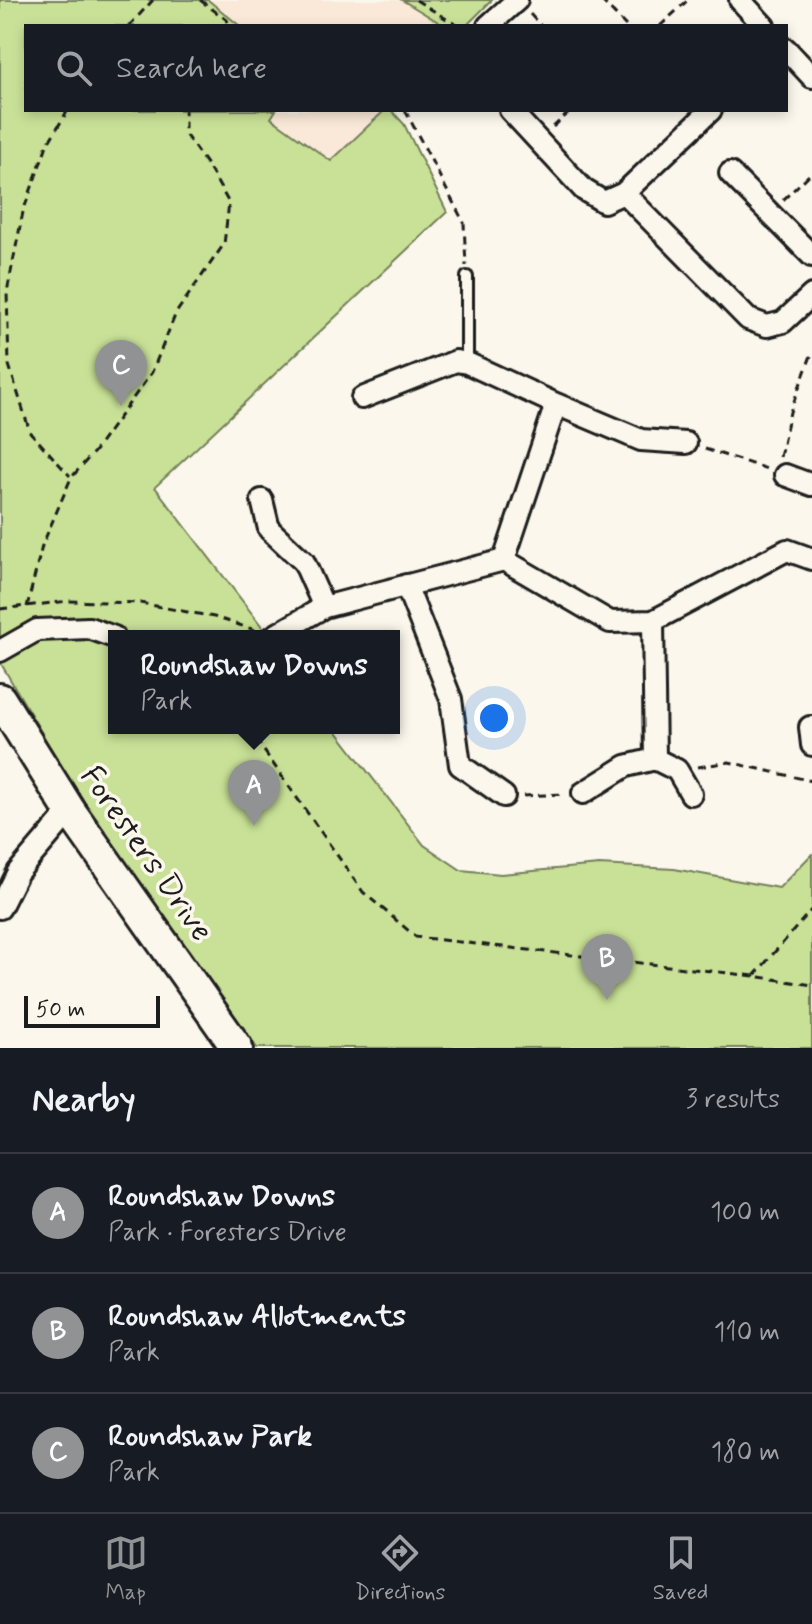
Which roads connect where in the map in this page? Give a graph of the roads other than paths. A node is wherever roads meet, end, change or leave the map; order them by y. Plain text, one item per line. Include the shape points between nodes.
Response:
1 (517, 0) edge
2 (740, 0) edge
3 (490, 24) edge
4 (762, 24) edge
5 (788, 51) edge
6 (812, 77) edge
7 (512, 112) edge
8 (709, 112) edge
9 (730, 173) dead end
10 (624, 193) junction
11 (812, 256) edge
12 (467, 277) road end
13 (812, 295) edge
14 (467, 363) junction
15 (362, 398) dead end
16 (556, 404) junction
17 (686, 443) road end
18 (785, 475) road end
19 (812, 485) edge
20 (262, 500) dead end
21 (811, 553) edge
22 (504, 560) junction
23 (406, 585) junction
24 (324, 607) junction
25 (653, 621) junction
26 (285, 630) edge
27 (108, 635) edge
28 (0, 651) edge
29 (0, 699) edge
30 (812, 727) edge
31 (812, 745) edge
32 (655, 759) junction
33 (583, 793) road end
34 (691, 794) dead end
35 (504, 796) road end
36 (70, 811) junction
37 (0, 908) edge
38 (237, 1048) edge

1 - 3 street
2 - 4 street
5 - 6 street
7 - 10 street via 584,190 604,202
8 - 10 street
9 - 11 street
10 - 13 street via 748,319 767,326 783,322
12 - 14 lane
14 - 15 street via 456,361
14 - 16 street
16 - 17 street via 641,440
16 - 22 street
18 - 19 street
20 - 24 street via 269,529 304,562
21 - 25 street via 787,550
22 - 23 street
22 - 25 street via 610,622
23 - 24 street
23 - 35 street via 451,699 460,765
24 - 26 street
25 - 32 street
27 - 28 street via 89,628 37,630
29 - 36 main road, Foresters Drive
30 - 31 street
32 - 33 street via 626,766
32 - 34 street via 677,770
36 - 37 street via 18,872
36 - 38 main road, Foresters Drive

